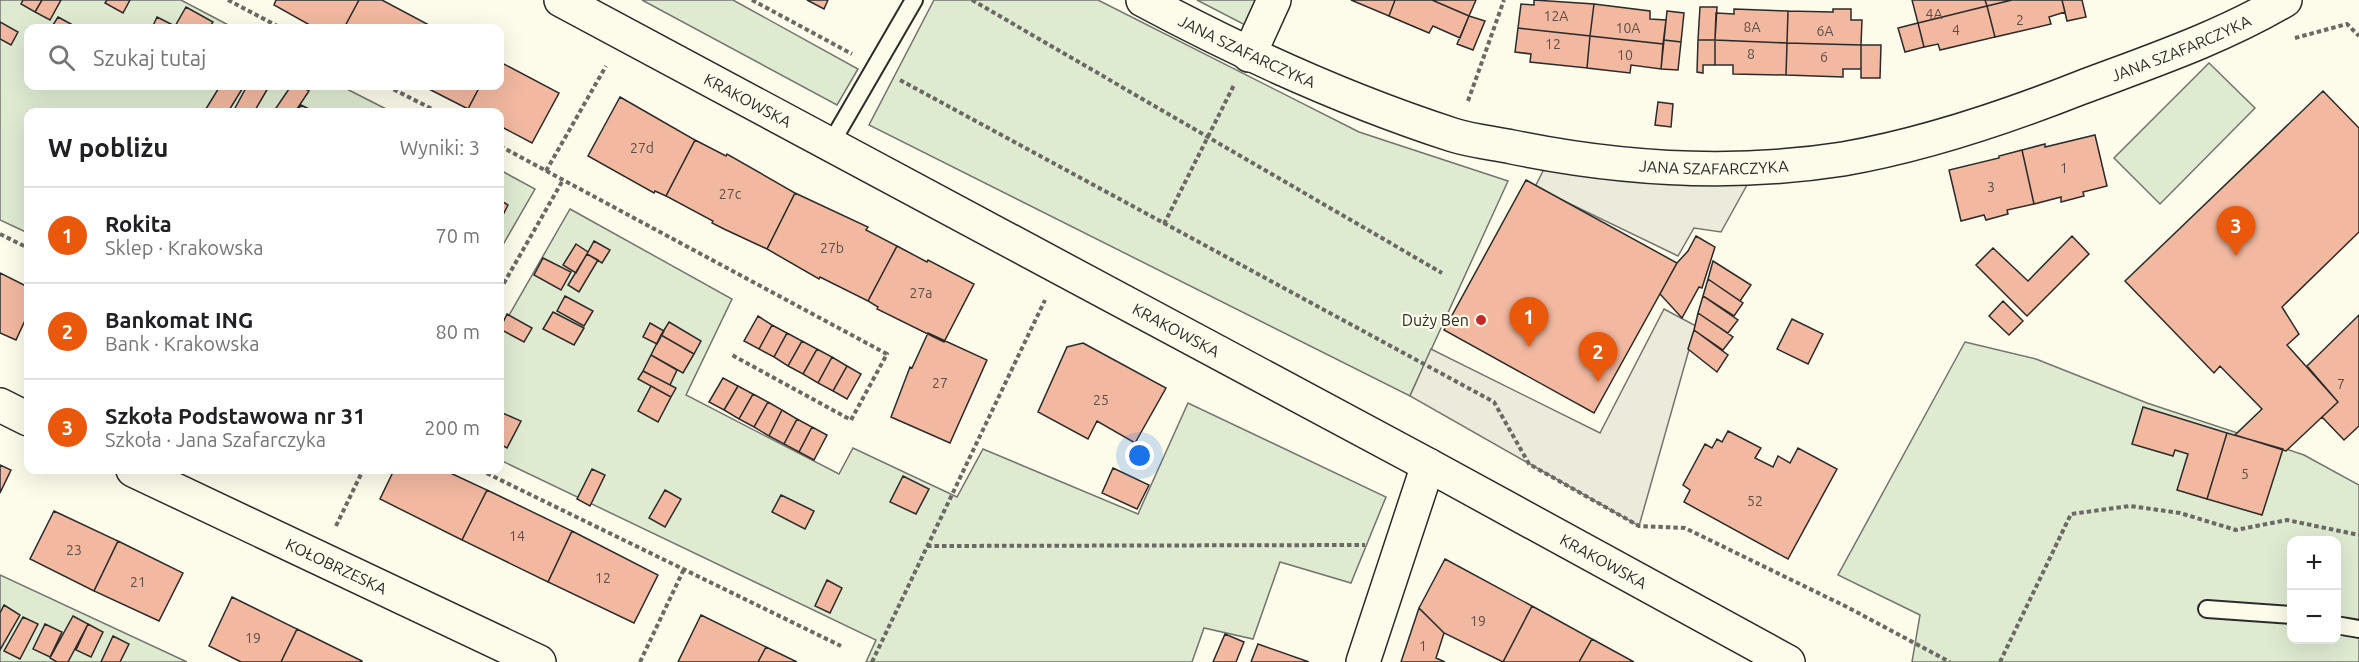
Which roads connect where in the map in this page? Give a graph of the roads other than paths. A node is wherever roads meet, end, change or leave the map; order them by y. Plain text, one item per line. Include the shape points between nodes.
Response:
1 (561, 0) edge
2 (914, 0) edge
3 (1143, 0) edge
4 (1274, 0) edge
5 (2285, 0) edge
6 (1249, 55) junction
7 (830, 146) junction
8 (0, 405) edge
9 (24, 417) edge
10 (1428, 465) junction
11 (141, 474) edge
12 (2207, 609) dead end
13 (2287, 615) edge
14 (2341, 626) edge
15 (2359, 629) edge
16 (539, 662) edge
17 (1363, 662) edge
18 (1788, 662) edge

1 - 7 street, KRAKOWSKA
2 - 7 lane
3 - 6 street, JANA SZAFARCZYKA
4 - 6 street
5 - 6 street, JANA SZAFARCZYKA via 2195,45 2028,108 1920,142 1842,159 1757,167 1659,166 1551,155 1455,135 1332,91
7 - 10 street, KRAKOWSKA
8 - 9 street
10 - 17 street
10 - 18 street, KRAKOWSKA
11 - 16 street, KOŁOBRZESKA
12 - 13 lane
14 - 15 lane

